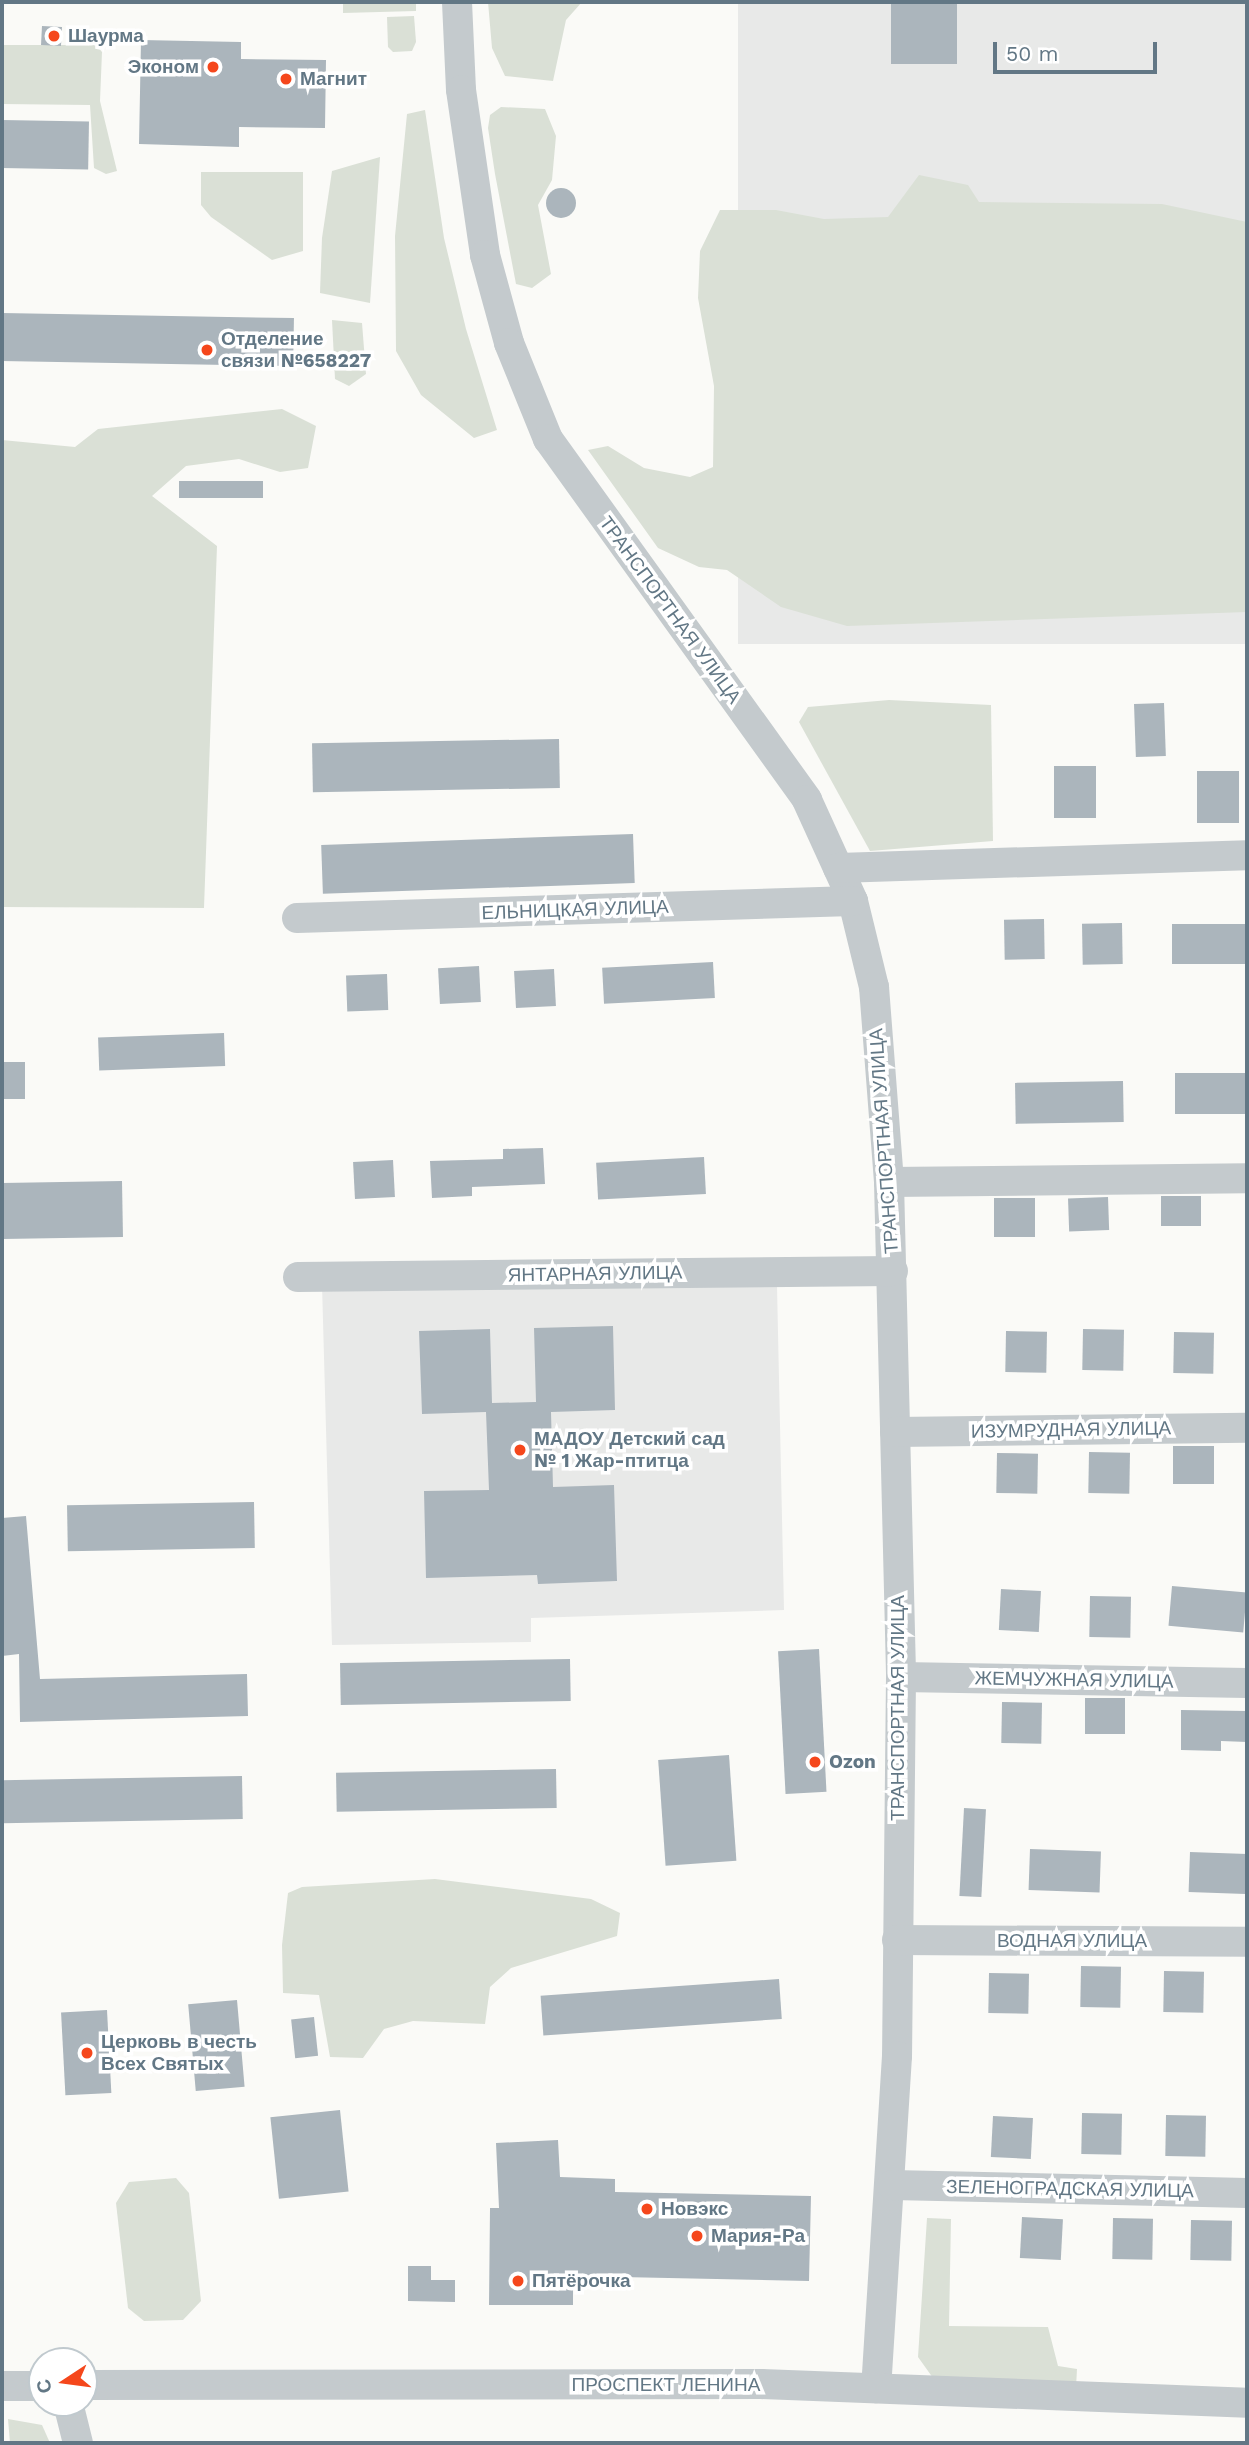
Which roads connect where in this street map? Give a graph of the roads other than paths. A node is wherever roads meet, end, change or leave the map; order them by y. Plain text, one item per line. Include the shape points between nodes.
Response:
1 (457, 2) edge
2 (1247, 855) edge
3 (838, 868) junction
4 (853, 901) junction
5 (297, 918) dead end
6 (1247, 1178) edge
7 (890, 1182) junction
8 (892, 1271) junction
9 (298, 1277) dead end
10 (1247, 1428) edge
11 (895, 1433) junction
12 (901, 1677) junction
13 (1247, 1684) edge
14 (897, 1940) junction
15 (1247, 1942) edge
16 (892, 2185) junction
17 (1247, 2193) edge
18 (98, 2385) edge
19 (2, 2386) edge
20 (28, 2386) edge
21 (876, 2388) junction
22 (1247, 2403) edge
23 (72, 2417) edge
24 (78, 2443) edge

1 - 3 street, ТРАНСПОРТНАЯ УЛИЦА via 461,90 485,255 509,343 548,439 807,800
2 - 3 street
3 - 4 street, ТРАНСПОРТНАЯ УЛИЦА
4 - 5 street, ЕЛЬНИЦКАЯ УЛИЦА
4 - 7 street, ТРАНСПОРТНАЯ УЛИЦА via 874,986
6 - 7 street
7 - 8 street, ТРАНСПОРТНАЯ УЛИЦА
8 - 9 street, ЯНТАРНАЯ УЛИЦА
8 - 11 street, ТРАНСПОРТНАЯ УЛИЦА
10 - 11 street, ИЗУМРУДНАЯ УЛИЦА
11 - 12 street, ТРАНСПОРТНАЯ УЛИЦА
12 - 13 street, ЖЕМЧУЖНАЯ УЛИЦА
12 - 14 street, ТРАНСПОРТНАЯ УЛИЦА
14 - 15 street, ВОДНАЯ УЛИЦА
14 - 16 street, ТРАНСПОРТНАЯ УЛИЦА
16 - 17 street, ЗЕЛЕНОГРАДСКАЯ УЛИЦА
16 - 21 street, ТРАНСПОРТНАЯ УЛИЦА
18 - 21 street, ПРОСПЕКТ ЛЕНИНА
19 - 20 street
21 - 22 street, ПРОСПЕКТ ЛЕНИНА
23 - 24 street

